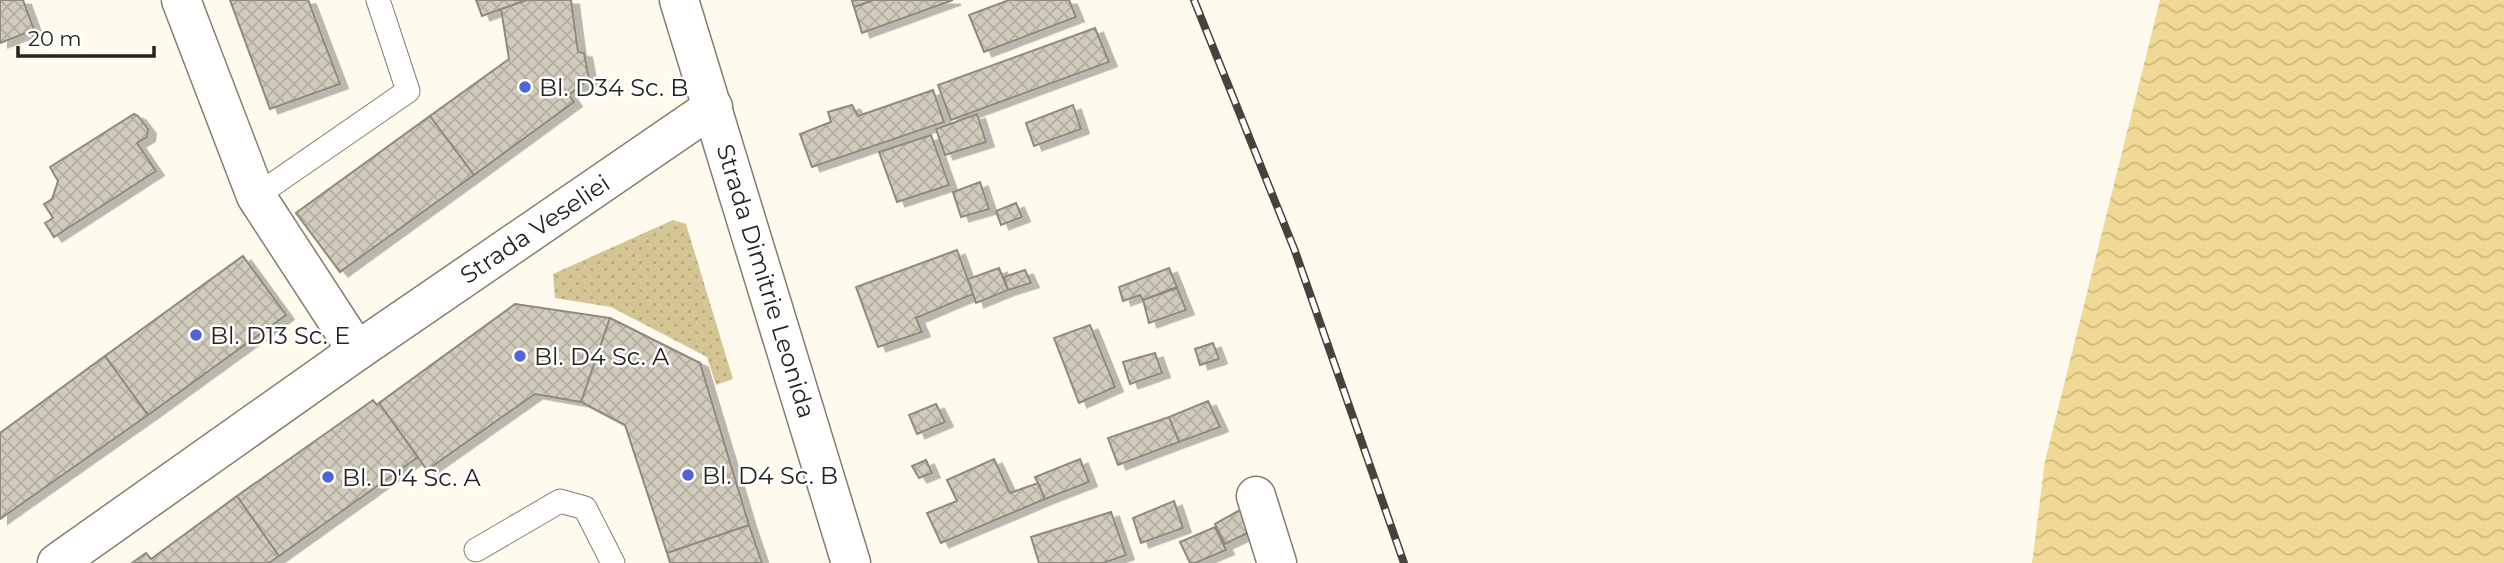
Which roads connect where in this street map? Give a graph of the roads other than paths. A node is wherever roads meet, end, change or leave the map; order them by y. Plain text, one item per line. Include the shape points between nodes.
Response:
1 (181, 0) edge
2 (378, 0) edge
3 (679, 0) edge
4 (713, 107) junction
5 (256, 196) junction
6 (357, 351) junction
7 (1256, 496) dead end
8 (477, 550) dead end
9 (58, 563) edge
10 (613, 563) edge
11 (851, 563) edge
12 (1277, 563) edge

1 - 5 street
2 - 5 lane via 408,92
3 - 4 street, Strada Dimitrie Leonida
4 - 6 street, Strada Veseliei
4 - 11 street, Strada Dimitrie Leonida
5 - 6 street
6 - 9 street, Strada Veseliei
7 - 12 street
8 - 10 lane via 560,500 585,508

